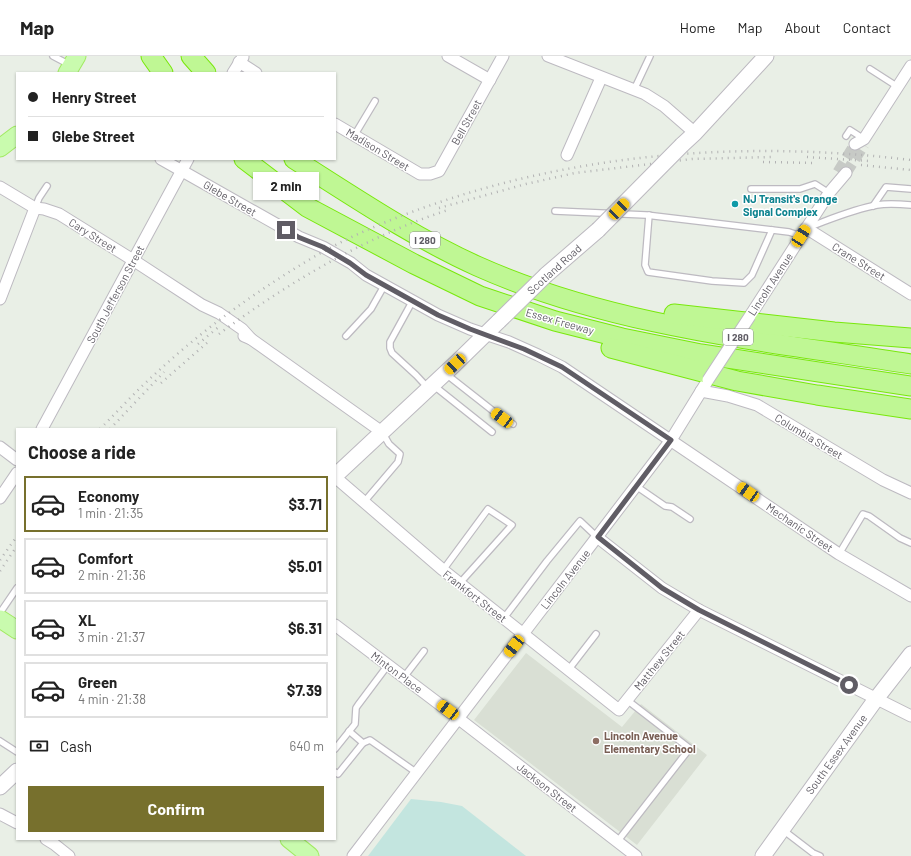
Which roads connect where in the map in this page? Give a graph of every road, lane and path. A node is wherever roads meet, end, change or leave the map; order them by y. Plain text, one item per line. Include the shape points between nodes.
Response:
1 (53, 56) edge
2 (151, 56) edge
3 (191, 56) edge
4 (448, 56) edge
5 (503, 56) edge
6 (548, 56) edge
7 (650, 56) edge
8 (766, 56) edge
9 (241, 59) edge
10 (72, 65) edge
11 (870, 69) dead end
12 (162, 72) edge
13 (205, 72) edge
14 (234, 72) edge
15 (255, 72) edge
16 (910, 72) edge
17 (601, 78) junction
18 (490, 80) junction
19 (898, 86) junction
20 (634, 90) junction
21 (375, 102) dead end
22 (336, 125) edge
23 (695, 133) junction
24 (16, 136) edge
25 (354, 136) junction
26 (846, 136) dead end
27 (861, 143) joint
28 (0, 148) edge
29 (567, 155) dead end
30 (163, 160) edge
31 (188, 160) edge
32 (245, 160) edge
33 (296, 160) edge
34 (182, 171) junction
35 (842, 172) tunnel mouth
36 (420, 174) joint
37 (47, 186) dead end
38 (0, 187) edge
39 (751, 189) dead end
40 (911, 189) edge
41 (829, 193) junction
42 (911, 204) edge
43 (873, 206) junction
44 (35, 208) junction
45 (555, 211) dead end
46 (649, 216) junction
47 (772, 230) junction
48 (804, 232) junction
49 (133, 260) junction
50 (384, 286) junction
51 (911, 294) edge
52 (480, 296) junction
53 (0, 299) edge
54 (567, 299) junction
55 (412, 302) junction
56 (486, 334) junction
57 (346, 336) dead end
58 (911, 338) edge
59 (911, 364) edge
60 (446, 373) junction
61 (911, 386) edge
62 (431, 387) junction
63 (701, 391) junction
64 (911, 409) edge
65 (513, 424) dead end
66 (43, 428) edge
67 (382, 432) junction
68 (492, 432) dead end
69 (671, 440) junction
70 (0, 447) edge
71 (16, 459) edge
72 (16, 474) edge
73 (336, 475) edge
74 (336, 477) edge
75 (636, 486) junction
76 (911, 493) edge
77 (0, 498) edge
78 (364, 502) junction
79 (690, 519) dead end
80 (598, 537) junction
81 (911, 542) edge
82 (839, 554) junction
83 (443, 570) junction
84 (460, 584) junction
85 (16, 589) edge
86 (911, 596) edge
87 (699, 610) junction
88 (0, 613) edge
89 (504, 618) junction
90 (0, 619) edge
91 (336, 626) edge
92 (16, 629) edge
93 (523, 633) junction
94 (596, 634) dead end
95 (424, 651) dead end
96 (911, 654) edge
97 (388, 665) junction
98 (569, 669) junction
99 (404, 677) junction
100 (876, 699) junction
101 (627, 700) junction
102 (619, 710) joint
103 (911, 716) edge
104 (459, 719) junction
105 (349, 731) junction
106 (0, 741) edge
107 (363, 743) junction
108 (336, 748) edge
109 (16, 751) edge
110 (16, 772) edge
111 (336, 773) edge
112 (417, 773) junction
113 (0, 787) edge
114 (0, 814) edge
115 (16, 822) edge
116 (782, 829) junction
117 (48, 840) edge
118 (290, 840) edge
119 (617, 842) junction
120 (69, 856) edge
121 (310, 856) edge
122 (353, 856) edge
123 (636, 856) edge
124 (763, 856) edge
125 (820, 856) edge

1 - 10 lane
2 - 12 highway
3 - 13 highway
4 - 18 street
5 - 18 street, Bell Street
6 - 17 street
7 - 20 lane
8 - 23 main road, Scotland Road
9 - 14 street
9 - 15 street
11 - 19 lane
16 - 19 street
17 - 20 street
17 - 29 street
18 - 36 street, Bell Street via 439,171
19 - 27 street
20 - 23 street via 664,106
21 - 25 lane
22 - 25 street, Madison Street
23 - 56 main road, Scotland Road, bridge via 598,230 546,275
24 - 28 main road
25 - 36 street, Madison Street
26 - 27 lane via 850,130
30 - 34 street, Glebe Street
31 - 34 street, South Jefferson Street
32 - 52 highway, Essex Freeway / I 280 via 307,207
33 - 54 highway, Essex Freeway / I 280 via 373,210 432,243 477,266
34 - 49 street, South Jefferson Street
34 - 50 street, Glebe Street via 298,237 323,247
35 - 41 street, Lincoln Avenue
37 - 44 lane
38 - 44 street, Cary Street
39 - 41 lane via 800,189 815,184
40 - 43 lane via 886,187
41 - 48 street, Lincoln Avenue
42 - 43 lane
43 - 48 lane
44 - 49 street, Cary Street via 59,214
44 - 53 street
45 - 46 lane
46 - 47 lane
46 - 47 lane via 645,265 648,272 712,281 744,283 752,275
47 - 48 lane
48 - 51 street, Crane Street
48 - 63 street, Lincoln Avenue, bridge
49 - 66 street, South Jefferson Street
49 - 67 street, Cary Street via 202,305 214,318 236,333 251,339
50 - 55 street, Glebe Street
50 - 57 lane via 370,309
52 - 61 highway, Essex Freeway / I 280 via 555,321 622,338 701,354
52 - 64 highway via 583,341 737,381
54 - 58 highway via 697,317
54 - 59 highway, Essex Freeway / I 280 via 628,317 676,327
55 - 56 street, Glebe Street
55 - 62 lane via 390,342 390,348 392,353
56 - 60 main road, Scotland Road
56 - 69 street, Mechanic Street via 562,367
60 - 62 main road, Scotland Road
60 - 65 lane
62 - 67 main road, Scotland Road
62 - 68 lane
63 - 69 street, Lincoln Avenue
63 - 76 street, Columbia Street via 757,405 883,480
67 - 73 main road, Scotland Road
67 - 78 lane via 389,444 400,454 398,462
69 - 75 street, Lincoln Avenue
69 - 82 street, Mechanic Street
70 - 71 street
72 - 77 street
74 - 78 street, Frankfort Street
75 - 79 lane
75 - 80 street, Lincoln Avenue
78 - 83 street, Frankfort Street
80 - 87 street via 662,588
80 - 89 lane via 580,521
80 - 93 street, Lincoln Avenue
81 - 82 lane via 900,538 863,514
82 - 86 street, Mechanic Street
83 - 84 street, Frankfort Street
83 - 84 lane via 488,509 512,525
84 - 89 street, Frankfort Street
85 - 88 lane
87 - 100 street
87 - 101 street, Matthew Street
89 - 93 street, Frankfort Street
90 - 92 main road
91 - 97 street, Minton Place
93 - 98 street, Frankfort Street
93 - 104 street, Lincoln Avenue
94 - 98 lane
95 - 99 lane
96 - 100 main road, South Essex Avenue
97 - 99 street, Minton Place
97 - 105 lane via 356,708 355,724
98 - 102 street, Frankfort Street
99 - 104 street, Minton Place
100 - 103 street
100 - 116 main road, South Essex Avenue
101 - 102 street, Matthew Street
101 - 119 lane via 689,748
104 - 112 street, Lincoln Avenue
104 - 119 street, Jackson Street
105 - 107 lane
105 - 108 lane
106 - 109 lane
107 - 111 lane via 338,774
107 - 112 lane via 370,740
110 - 113 main road
112 - 122 street, Lincoln Avenue
114 - 115 street
116 - 124 main road, South Essex Avenue
116 - 125 lane
117 - 120 street
118 - 121 main road
119 - 123 street, Jackson Street

